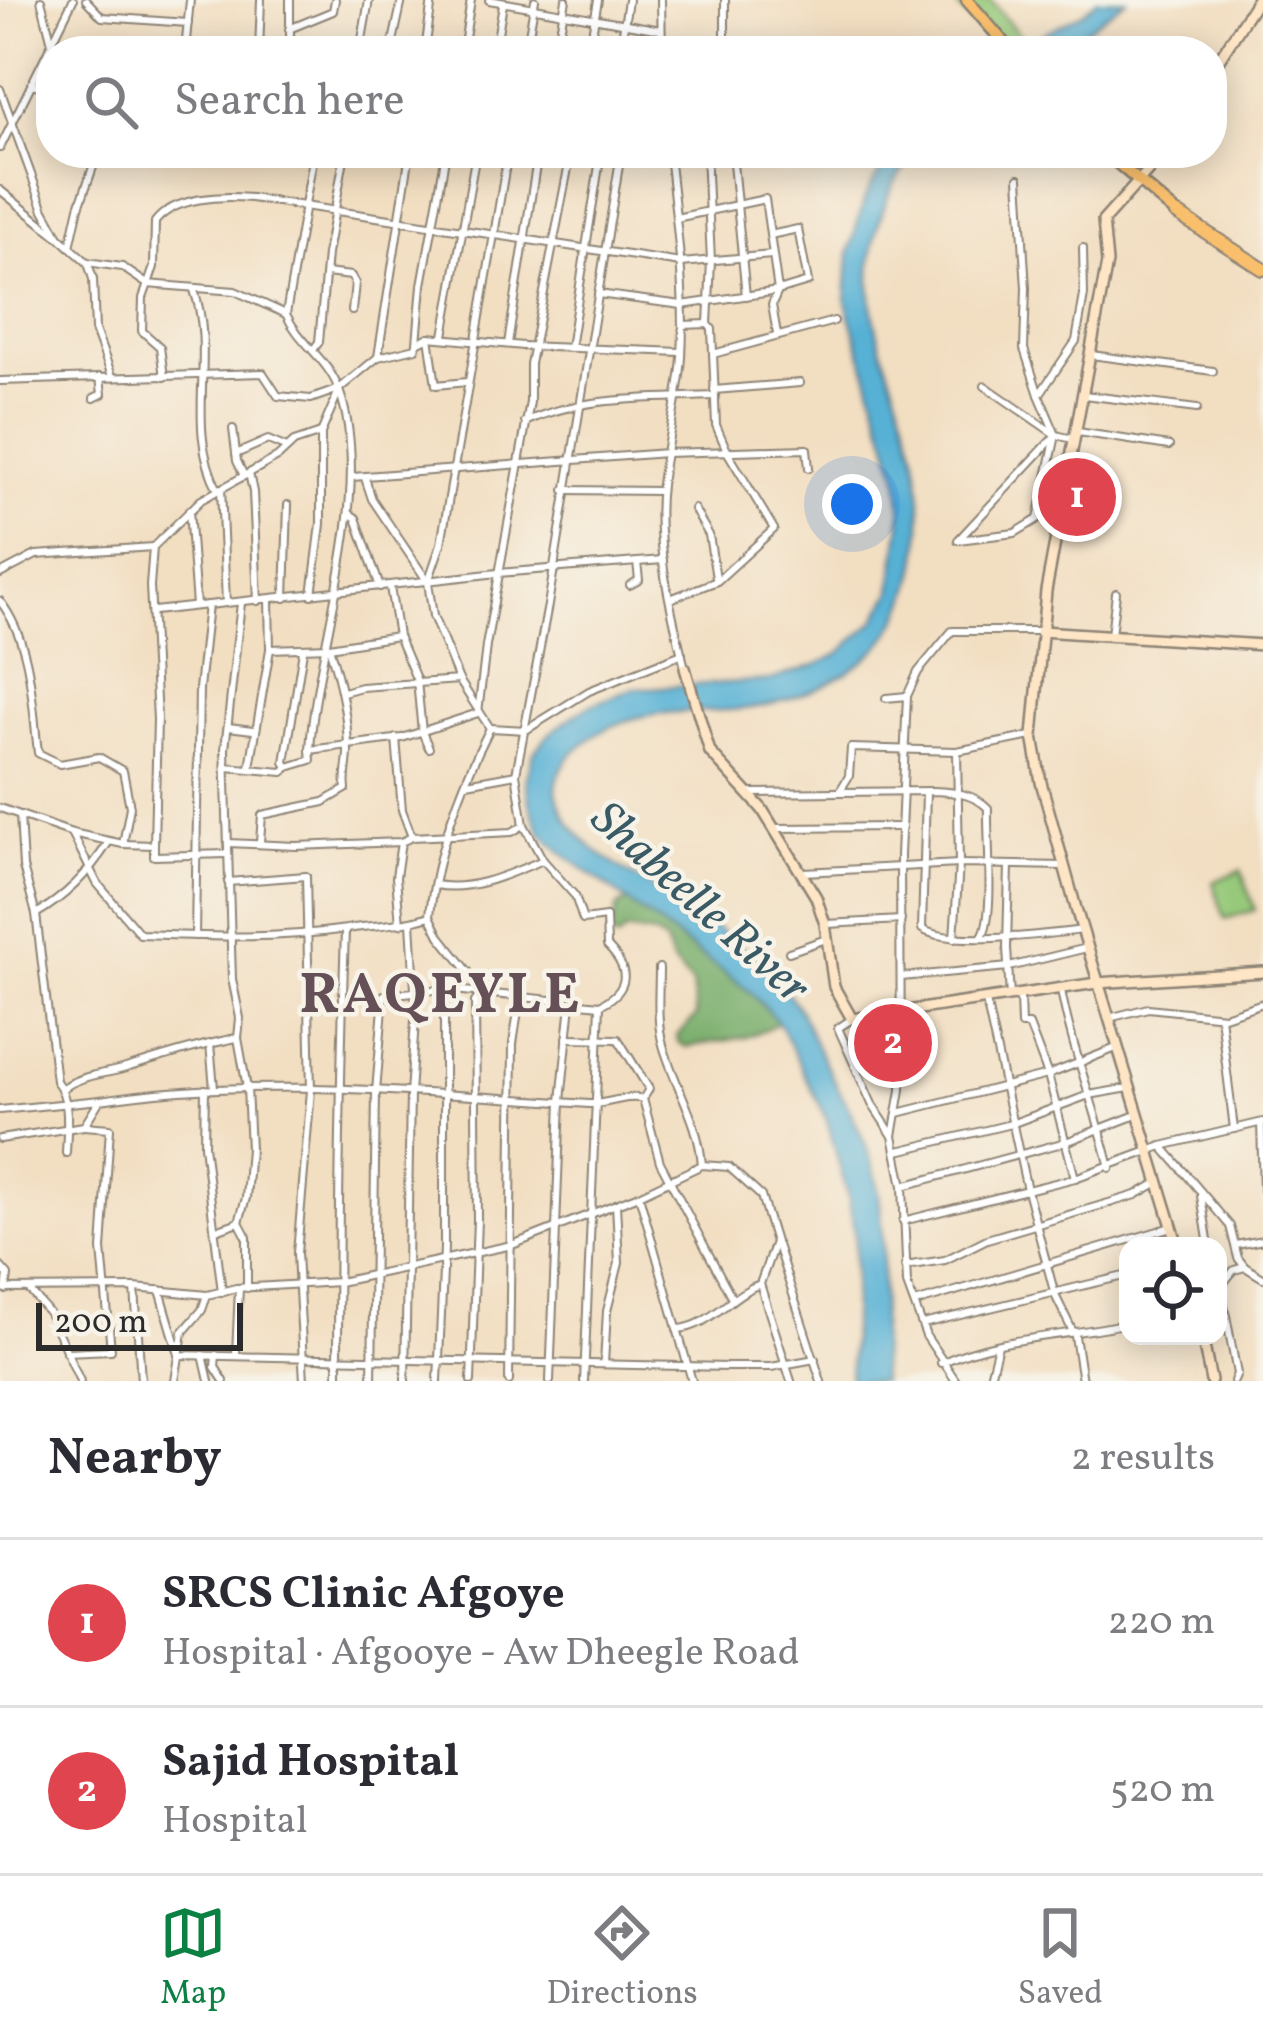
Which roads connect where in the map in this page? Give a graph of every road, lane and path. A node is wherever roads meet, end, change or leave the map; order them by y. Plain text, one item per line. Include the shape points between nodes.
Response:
1 (41, 0) edge
2 (73, 0) edge
3 (86, 0) edge
4 (190, 0) edge
5 (261, 0) edge
6 (290, 0) edge
7 (334, 0) edge
8 (369, 0) edge
9 (402, 0) edge
10 (432, 0) edge
11 (471, 0) edge
12 (490, 0) edge
13 (535, 0) edge
14 (566, 0) edge
15 (598, 0) edge
16 (628, 0) edge
17 (661, 0) edge
18 (724, 0) edge
19 (968, 0) edge
20 (1257, 0) edge
21 (504, 1) edge
22 (533, 10) junction
23 (563, 12) junction
24 (595, 18) junction
25 (188, 23) junction
26 (624, 26) junction
27 (289, 29) junction
28 (661, 30) junction
29 (50, 36) edge
30 (55, 36) edge
31 (187, 36) edge
32 (260, 36) edge
33 (289, 36) edge
34 (363, 36) edge
35 (395, 36) edge
36 (427, 36) edge
37 (465, 36) edge
38 (498, 36) edge
39 (529, 36) edge
40 (559, 36) edge
41 (592, 36) edge
42 (622, 36) edge
43 (661, 36) edge
44 (725, 36) edge
45 (999, 36) edge
46 (1227, 47) edge
47 (36, 78) edge
48 (33, 85) junction
49 (36, 85) edge
50 (0, 89) edge
51 (15, 122) junction
52 (0, 148) edge
53 (93, 168) edge
54 (311, 168) edge
55 (342, 168) edge
56 (408, 168) edge
57 (444, 168) edge
58 (473, 168) edge
59 (505, 168) edge
60 (536, 168) edge
61 (568, 168) edge
62 (599, 168) edge
63 (619, 168) edge
64 (671, 168) edge
65 (707, 168) edge
66 (735, 168) edge
67 (1122, 168) edge
68 (1150, 168) edge
69 (1019, 178) dead end
70 (1137, 182) junction
71 (0, 190) edge
72 (739, 205) junction
73 (304, 206) junction
74 (336, 210) junction
75 (709, 212) junction
76 (1176, 213) junction
77 (676, 218) junction
78 (399, 220) junction
79 (435, 224) junction
80 (463, 229) junction
81 (492, 234) junction
82 (770, 235) junction
83 (59, 237) junction
84 (525, 239) junction
85 (556, 243) junction
86 (70, 247) junction
87 (586, 248) junction
88 (1083, 248) dead end
89 (605, 250) junction
90 (772, 255) junction
91 (743, 258) junction
92 (1263, 260) edge
93 (711, 261) junction
94 (87, 262) junction
95 (681, 263) junction
96 (1263, 269) edge
97 (326, 274) junction
98 (147, 284) junction
99 (194, 290) junction
100 (778, 291) junction
101 (598, 294) junction
102 (746, 296) junction
103 (711, 302) junction
104 (682, 305) junction
105 (352, 311) dead end
106 (286, 314) junction
107 (835, 321) dead end
108 (708, 324) junction
109 (682, 325) junction
110 (777, 334) junction
111 (444, 336) junction
112 (429, 337) junction
113 (476, 341) junction
114 (416, 343) junction
115 (508, 344) junction
116 (537, 346) junction
117 (570, 348) junction
118 (313, 350) junction
119 (589, 350) junction
120 (682, 352) junction
121 (713, 354) junction
122 (1091, 355) junction
123 (378, 357) junction
124 (1213, 371) dead end
125 (201, 375) junction
126 (112, 376) junction
127 (100, 377) junction
128 (164, 377) junction
129 (0, 381) edge
130 (467, 382) junction
131 (800, 383) dead end
132 (985, 386) dead end
133 (339, 389) junction
134 (714, 393) junction
135 (1040, 395) junction
136 (1084, 395) junction
137 (94, 398) dead end
138 (679, 400) junction
139 (580, 402) junction
140 (1197, 409) dead end
141 (525, 422) junction
142 (232, 429) dead end
143 (321, 433) junction
144 (1056, 435) junction
145 (1077, 436) junction
146 (1169, 446) dead end
147 (287, 448) junction
148 (666, 453) junction
149 (728, 453) junction
150 (236, 454) junction
151 (569, 463) junction
152 (516, 466) junction
153 (809, 468) dead end
154 (454, 471) junction
155 (246, 474) junction
156 (350, 477) junction
157 (364, 478) junction
158 (219, 489) junction
159 (565, 490) junction
160 (660, 491) junction
161 (288, 505) dead end
162 (694, 509) dead end
163 (189, 510) junction
164 (350, 514) junction
165 (677, 535) dead end
166 (663, 538) junction
167 (153, 547) junction
168 (663, 560) junction
169 (637, 562) junction
170 (554, 567) junction
171 (498, 573) junction
172 (0, 574) edge
173 (717, 581) junction
174 (428, 583) junction
175 (630, 585) dead end
176 (390, 586) junction
177 (380, 587) junction
178 (334, 592) junction
179 (1116, 593) dead end
180 (312, 595) junction
181 (285, 598) junction
182 (670, 598) junction
183 (269, 600) junction
184 (0, 601) edge
185 (258, 601) junction
186 (226, 603) junction
187 (242, 603) junction
188 (208, 605) junction
189 (196, 606) junction
190 (154, 611) junction
191 (1040, 631) junction
192 (1111, 635) junction
193 (398, 636) junction
194 (1263, 645) edge
195 (326, 647) junction
196 (270, 650) junction
197 (303, 650) junction
198 (682, 654) junction
199 (686, 668) joint
200 (459, 680) junction
201 (418, 681) junction
202 (342, 692) junction
203 (908, 696) junction
204 (886, 698) dead end
205 (478, 713) junction
206 (228, 727) junction
207 (490, 728) junction
208 (253, 730) junction
209 (526, 730) junction
210 (422, 732) junction
211 (1033, 736) junction
212 (396, 738) junction
213 (347, 744) junction
214 (429, 748) dead end
215 (310, 750) junction
216 (905, 750) junction
217 (957, 751) junction
218 (250, 766) junction
219 (226, 767) junction
220 (288, 767) junction
221 (516, 774) junction
222 (467, 783) junction
223 (838, 792) junction
224 (926, 792) junction
225 (959, 792) junction
226 (749, 794) junction
227 (903, 794) junction
228 (0, 808) edge
229 (20, 814) junction
230 (524, 825) junction
231 (903, 827) junction
232 (774, 828) junction
233 (72, 833) junction
234 (449, 836) junction
235 (412, 837) junction
236 (260, 842) junction
237 (401, 842) junction
238 (108, 843) junction
239 (228, 843) junction
240 (124, 844) junction
241 (154, 845) junction
242 (227, 854) junction
243 (196, 855) junction
244 (543, 860) junction
245 (959, 864) junction
246 (987, 864) junction
247 (1009, 865) junction
248 (924, 866) junction
249 (1064, 866) junction
250 (901, 867) junction
251 (91, 870) junction
252 (799, 872) junction
253 (228, 882) junction
254 (434, 885) junction
255 (35, 914) junction
256 (430, 916) junction
257 (901, 920) junction
258 (411, 922) junction
259 (400, 924) junction
260 (825, 924) junction
261 (346, 929) junction
262 (1083, 930) junction
263 (195, 936) junction
264 (306, 936) junction
265 (982, 936) junction
266 (1007, 936) junction
267 (230, 938) junction
268 (826, 938) junction
269 (954, 938) junction
270 (1088, 947) junction
271 (789, 952) dead end
272 (1010, 967) junction
273 (659, 968) dead end
274 (1263, 972) edge
275 (902, 977) junction
276 (1097, 982) junction
277 (444, 989) junction
278 (414, 990) junction
279 (1061, 990) junction
280 (484, 991) junction
281 (1015, 997) junction
282 (520, 998) junction
283 (986, 1001) junction
284 (571, 1003) junction
285 (1263, 1003) edge
286 (600, 1005) junction
287 (903, 1013) junction
288 (1220, 1016) junction
289 (1108, 1018) junction
290 (852, 1019) junction
291 (238, 1038) junction
292 (567, 1038) junction
293 (600, 1038) junction
294 (210, 1043) junction
295 (1116, 1048) junction
296 (1082, 1064) junction
297 (1048, 1075) junction
298 (1004, 1086) junction
299 (63, 1088) junction
300 (210, 1088) junction
301 (247, 1088) junction
302 (1129, 1088) junction
303 (311, 1090) junction
304 (343, 1092) junction
305 (376, 1092) junction
306 (410, 1094) junction
307 (442, 1095) junction
308 (1089, 1095) junction
309 (474, 1097) junction
310 (512, 1098) junction
311 (100, 1100) junction
312 (643, 1100) junction
313 (561, 1101) junction
314 (596, 1104) junction
315 (64, 1105) junction
316 (0, 1110) edge
317 (1056, 1110) junction
318 (898, 1113) junction
319 (1136, 1115) junction
320 (1262, 1122) edge
321 (1011, 1124) junction
322 (84, 1126) junction
323 (1101, 1129) junction
324 (1234, 1129) junction
325 (68, 1131) junction
326 (893, 1136) junction
327 (0, 1139) edge
328 (1066, 1142) junction
329 (1162, 1146) junction
330 (898, 1151) junction
331 (1148, 1152) junction
332 (66, 1153) dead end
333 (1019, 1156) junction
334 (702, 1165) junction
335 (1110, 1168) junction
336 (1075, 1178) junction
337 (669, 1180) junction
338 (1157, 1183) junction
339 (903, 1186) junction
340 (1027, 1190) junction
341 (1263, 1191) edge
342 (639, 1195) junction
343 (1201, 1196) junction
344 (616, 1204) junction
345 (594, 1211) junction
346 (238, 1222) junction
347 (901, 1222) junction
348 (1036, 1224) junction
349 (1172, 1227) junction
350 (559, 1228) junction
351 (216, 1231) junction
352 (1175, 1237) edge
353 (1208, 1237) edge
354 (1263, 1240) edge
355 (775, 1242) junction
356 (512, 1245) junction
357 (1236, 1245) junction
358 (475, 1255) junction
359 (442, 1262) junction
360 (1047, 1264) junction
361 (0, 1266) edge
362 (905, 1266) junction
363 (1245, 1267) junction
364 (407, 1270) junction
365 (374, 1274) junction
366 (1119, 1277) edge
367 (1263, 1278) edge
368 (1227, 1279) edge
369 (339, 1282) junction
370 (760, 1284) junction
371 (106, 1287) junction
372 (300, 1287) junction
373 (135, 1288) junction
374 (243, 1288) junction
375 (3, 1290) edge
376 (160, 1290) junction
377 (30, 1291) junction
378 (222, 1292) junction
379 (207, 1295) junction
380 (1055, 1295) junction
381 (732, 1298) junction
382 (915, 1304) junction
383 (1227, 1315) edge
384 (923, 1324) junction
385 (1119, 1325) edge
386 (677, 1329) junction
387 (1075, 1336) junction
388 (998, 1345) junction
389 (1204, 1345) edge
390 (66, 1352) junction
391 (179, 1355) junction
392 (203, 1355) junction
393 (216, 1355) junction
394 (236, 1355) junction
395 (304, 1356) junction
396 (338, 1358) junction
397 (373, 1358) junction
398 (439, 1359) junction
399 (815, 1359) junction
400 (406, 1360) junction
401 (472, 1360) junction
402 (551, 1360) junction
403 (509, 1362) junction
404 (585, 1363) junction
405 (941, 1363) junction
406 (604, 1364) junction
407 (688, 1365) junction
408 (785, 1365) junction
409 (1213, 1378) edge
410 (80, 1381) edge
411 (141, 1381) edge
412 (175, 1381) edge
413 (209, 1381) edge
414 (224, 1381) edge
415 (304, 1381) edge
416 (338, 1381) edge
417 (372, 1381) edge
418 (405, 1381) edge
419 (438, 1381) edge
420 (471, 1381) edge
421 (508, 1381) edge
422 (550, 1381) edge
423 (584, 1381) edge
424 (692, 1381) edge
425 (791, 1381) edge
426 (821, 1381) edge
427 (956, 1381) edge
428 (989, 1381) edge
429 (1082, 1381) edge
430 (1234, 1381) edge

1 - 29 street
2 - 30 street
3 - 25 street via 102,17
4 - 25 street
5 - 32 street
6 - 27 street
7 - 27 street via 333,11
8 - 34 street
9 - 35 street
10 - 36 street
11 - 37 street
12 - 21 street
13 - 22 street
14 - 23 street
15 - 24 street
16 - 26 street
17 - 28 street
18 - 44 street
19 - 45 main road
20 - 46 main road
21 - 22 street
21 - 38 street
22 - 23 street
22 - 39 street
23 - 24 street
23 - 40 street
24 - 26 street
24 - 41 street
25 - 31 street
26 - 28 street
26 - 42 street
27 - 33 street
28 - 43 street
47 - 48 street
48 - 49 street
48 - 51 street
50 - 51 street
51 - 52 street
51 - 83 street
53 - 86 street
54 - 73 street
55 - 74 street
56 - 78 street
57 - 79 street
58 - 80 street
59 - 81 street
60 - 84 street
61 - 85 street
62 - 87 street
63 - 89 street
64 - 77 street
65 - 75 street
66 - 72 street
67 - 70 main road
68 - 70 main road
69 - 135 street via 1024,349
70 - 76 main road
70 - 122 main road via 1103,220 1107,263
71 - 83 street
72 - 75 street
72 - 82 street via 765,199
72 - 91 street
73 - 74 street
73 - 98 street via 233,196 171,207 154,222
73 - 106 street
74 - 78 street
74 - 97 street
75 - 77 street
75 - 93 street
76 - 92 highway
76 - 96 highway
77 - 95 street
78 - 79 street
78 - 123 street
79 - 80 street
79 - 114 street
80 - 81 street
80 - 111 street
81 - 84 street
81 - 113 street
82 - 90 street
82 - 100 street via 798,229 808,282
83 - 86 street
84 - 85 street
84 - 115 street
85 - 87 street
85 - 116 street
86 - 94 street
87 - 89 street
87 - 117 street
88 - 135 street via 1076,341
89 - 95 street
89 - 101 street
90 - 91 street
90 - 100 street
91 - 93 street
91 - 102 street
93 - 95 street
93 - 103 street
94 - 98 street via 122,268
94 - 126 street via 95,330
95 - 104 street
97 - 105 street via 351,276
97 - 118 street
98 - 99 street
98 - 128 street via 142,331 160,347
99 - 106 street via 235,292
99 - 125 street
100 - 102 street
100 - 110 street
101 - 104 street
101 - 119 street
102 - 103 street
103 - 104 street
103 - 108 street
104 - 109 street
106 - 118 street
107 - 110 street
108 - 109 street
108 - 121 street
109 - 120 street
110 - 121 street
111 - 112 street
111 - 113 street
112 - 114 street
112 - 130 street via 436,385
113 - 115 street
113 - 130 street
114 - 123 street
115 - 116 street
116 - 117 street
116 - 141 street
117 - 119 street
118 - 133 street
119 - 120 street
119 - 139 street
120 - 138 street
121 - 134 street
122 - 124 street
122 - 136 main road
123 - 133 street
125 - 128 street
125 - 133 street via 263,373 278,396 311,399
125 - 158 street via 202,448
126 - 127 street
126 - 128 street
127 - 129 street
127 - 137 street via 102,394
130 - 154 street
131 - 134 street
132 - 144 street
133 - 143 street
133 - 156 street
134 - 138 street
134 - 149 street
135 - 144 street
136 - 140 street
136 - 145 main road
138 - 139 street
138 - 148 street
139 - 141 street
139 - 151 street
141 - 152 street
142 - 150 street
143 - 147 street
143 - 180 street
144 - 144 street via 1045,444 958,540 1015,533 1038,519
144 - 145 street
145 - 146 street
145 - 191 main road
147 - 150 street via 268,440
147 - 155 street
148 - 149 street
148 - 151 street
148 - 160 street
149 - 153 street via 807,449
149 - 173 street via 774,529
150 - 155 street
151 - 152 street
151 - 159 street
152 - 154 street
152 - 171 street
154 - 157 street
154 - 174 street
155 - 158 street
155 - 185 street
156 - 157 street
156 - 164 street
157 - 174 street
158 - 163 street
158 - 186 street
159 - 160 street
159 - 170 street
160 - 166 street
161 - 181 street
162 - 173 street via 709,535
163 - 167 street
163 - 189 street
164 - 177 street
164 - 178 street
165 - 166 street
166 - 168 street
167 - 172 street via 36,555
167 - 190 street
168 - 169 street
168 - 182 street
169 - 170 street
169 - 175 street via 639,580
170 - 171 street
170 - 209 street
171 - 174 street
171 - 205 street
173 - 182 street
174 - 176 street
174 - 200 street
176 - 177 street
176 - 193 street
177 - 178 street
178 - 180 street
178 - 195 street
179 - 192 street
180 - 181 street
181 - 183 street
182 - 198 street
183 - 185 street
183 - 196 street
184 - 240 street via 15,620 29,671 38,753 60,764 98,757 123,771 130,807
185 - 187 street
186 - 187 street
186 - 188 street
187 - 206 street
188 - 189 street
188 - 243 street
189 - 190 street
190 - 241 street
191 - 192 main road
191 - 203 street via 952,631
191 - 211 main road
192 - 194 main road
193 - 195 street
193 - 201 street
195 - 197 street
195 - 202 street
195 - 215 street
196 - 197 street
196 - 208 street
197 - 220 street
198 - 199 street
198 - 209 street via 606,683
199 - 226 main road via 718,765
200 - 201 street
200 - 205 street
201 - 202 street
201 - 210 street
202 - 213 street
203 - 204 street
203 - 216 street
205 - 207 street
205 - 210 street
206 - 208 street
206 - 219 street
207 - 209 street
207 - 222 street
208 - 218 street
209 - 221 street
210 - 212 street
210 - 214 street
211 - 217 street
211 - 249 main road
212 - 213 street
212 - 235 street
213 - 215 street
213 - 236 street via 346,789 262,815
215 - 220 street via 311,760
216 - 217 street
216 - 223 street via 851,748 849,776
216 - 227 street
217 - 225 street
218 - 219 street
218 - 220 street
219 - 239 street
221 - 222 street
221 - 230 street
222 - 234 street
223 - 226 street
223 - 227 street
224 - 225 street
224 - 227 street
224 - 248 street
225 - 245 street
225 - 246 street via 988,808
226 - 232 main road
227 - 231 street
228 - 229 street
229 - 233 street
229 - 255 street
230 - 234 street
230 - 244 street
231 - 232 street
231 - 250 street
232 - 252 main road
233 - 238 street
233 - 251 street
234 - 235 street
234 - 254 street
235 - 237 street
236 - 237 street
236 - 239 street
237 - 259 street
238 - 240 street
238 - 251 street
239 - 242 street
240 - 241 street
241 - 243 street via 154,856
242 - 243 street
242 - 253 street
243 - 263 street
244 - 254 street via 494,880
244 - 286 street via 575,896 583,920 608,920 607,946 625,976
245 - 246 street
245 - 248 street
245 - 269 street
246 - 247 street
246 - 265 street
247 - 249 street
247 - 266 street
248 - 250 street
248 - 269 street via 922,929
249 - 262 main road
250 - 252 street
250 - 257 street
251 - 255 street
251 - 263 street via 140,934
252 - 260 main road
253 - 264 street via 305,876
253 - 267 street
254 - 256 street
255 - 299 street
256 - 258 street
256 - 280 street
257 - 260 street
257 - 275 street
258 - 259 street
258 - 278 street
259 - 261 street
260 - 268 main road
261 - 264 street
261 - 304 street
262 - 266 street
262 - 270 main road
263 - 267 street
264 - 267 street
264 - 303 street
265 - 266 street
265 - 269 street
266 - 272 street
267 - 291 street
268 - 271 street
268 - 290 main road via 834,987
270 - 272 street
270 - 276 main road
272 - 275 street
272 - 281 street
273 - 334 street via 658,1025 700,1137
274 - 276 main road
275 - 287 street
276 - 279 main road
276 - 289 main road
277 - 278 street
277 - 280 street
277 - 307 street
278 - 305 street via 384,995
278 - 306 street
279 - 281 main road
279 - 296 street
280 - 282 street
280 - 309 street via 475,1002
281 - 283 main road
281 - 297 street
282 - 284 street
282 - 310 street
283 - 287 main road
283 - 298 street
284 - 286 street
284 - 292 street
285 - 288 street
286 - 293 street
287 - 290 main road
287 - 318 street
288 - 289 street via 1148,1008
288 - 324 street
289 - 295 main road
290 - 326 street via 838,1028
291 - 294 street
291 - 301 street
292 - 293 street
292 - 313 street
293 - 312 street via 618,1039 630,1054 649,1089
293 - 314 street
294 - 299 street via 83,1075
294 - 300 street
295 - 296 street
295 - 302 main road
296 - 297 street
296 - 308 street
297 - 298 street
297 - 317 street
298 - 318 street
298 - 321 street
299 - 315 street
300 - 301 street
300 - 311 street
300 - 351 street via 204,1144
301 - 303 street
301 - 346 street via 250,1149
302 - 308 street
302 - 319 main road
303 - 304 street
303 - 372 street
304 - 305 street
304 - 369 street
305 - 306 street
305 - 365 street
306 - 307 street
306 - 364 street
307 - 309 street
307 - 359 street
308 - 317 street
308 - 323 street
309 - 310 street
309 - 358 street
310 - 313 street
310 - 356 street
311 - 315 street
311 - 322 street
312 - 314 street
312 - 337 street
313 - 314 street
313 - 350 street
314 - 345 street
315 - 316 street
315 - 325 street
317 - 321 street
317 - 328 street
318 - 326 street
319 - 323 street
319 - 331 main road
320 - 324 street
320 - 341 street
321 - 330 street
321 - 333 street
322 - 325 street
322 - 371 street via 110,1128
323 - 328 street
323 - 335 street
324 - 329 street
325 - 327 street
325 - 332 street
326 - 330 street
328 - 333 street
328 - 336 street
329 - 331 street
329 - 343 street
330 - 339 street
331 - 335 street
331 - 338 main road
333 - 339 street
333 - 340 street
334 - 337 street
334 - 355 street via 729,1167 761,1196
335 - 336 street
336 - 340 street
337 - 342 street
337 - 381 street
338 - 348 street
338 - 349 main road
339 - 347 street
340 - 347 street
340 - 348 street
342 - 344 street
342 - 386 street
343 - 353 street
343 - 357 street via 1230,1226
344 - 345 street
344 - 406 street via 619,1263
345 - 350 street
345 - 404 street
346 - 351 street
346 - 374 street via 247,1237
347 - 362 street
348 - 360 street
348 - 362 street via 945,1260
349 - 352 main road
349 - 360 street
350 - 356 street
350 - 402 street
351 - 378 street
354 - 357 street
355 - 370 street
355 - 399 street
356 - 358 street
356 - 403 street
357 - 363 street
358 - 359 street
358 - 401 street
359 - 364 street
359 - 398 street
360 - 380 street
360 - 382 street
361 - 375 street via 8,1275
362 - 382 street
363 - 367 street
363 - 368 street
364 - 365 street
364 - 400 street
365 - 369 street
365 - 397 street
366 - 380 street
369 - 372 street
369 - 396 street
370 - 381 street
370 - 408 street
371 - 373 street
371 - 377 street
371 - 390 street via 111,1350
372 - 374 street
372 - 395 street
373 - 376 street
373 - 411 street
374 - 378 street
374 - 394 street
375 - 377 street
376 - 379 street
376 - 391 street
377 - 390 street
378 - 379 street
379 - 391 street via 183,1332
380 - 384 street
380 - 387 street
381 - 386 street via 694,1328
382 - 384 street
383 - 430 street
384 - 405 street
385 - 387 street
386 - 407 street
387 - 388 street
387 - 429 street
388 - 405 street
388 - 428 street
389 - 409 main road
390 - 410 street
391 - 392 street
391 - 412 street
392 - 393 street
392 - 413 street
393 - 394 street
393 - 414 street
394 - 395 street
395 - 396 street
395 - 415 street
396 - 397 street
396 - 416 street
397 - 400 street
397 - 417 street
398 - 400 street
398 - 401 street
398 - 419 street
399 - 408 street
399 - 426 street
400 - 418 street
401 - 403 street
401 - 420 street
402 - 403 street
402 - 404 street
402 - 422 street
403 - 421 street
404 - 406 street
404 - 423 street
405 - 427 street
406 - 407 street
407 - 408 street
407 - 424 street
408 - 425 street

